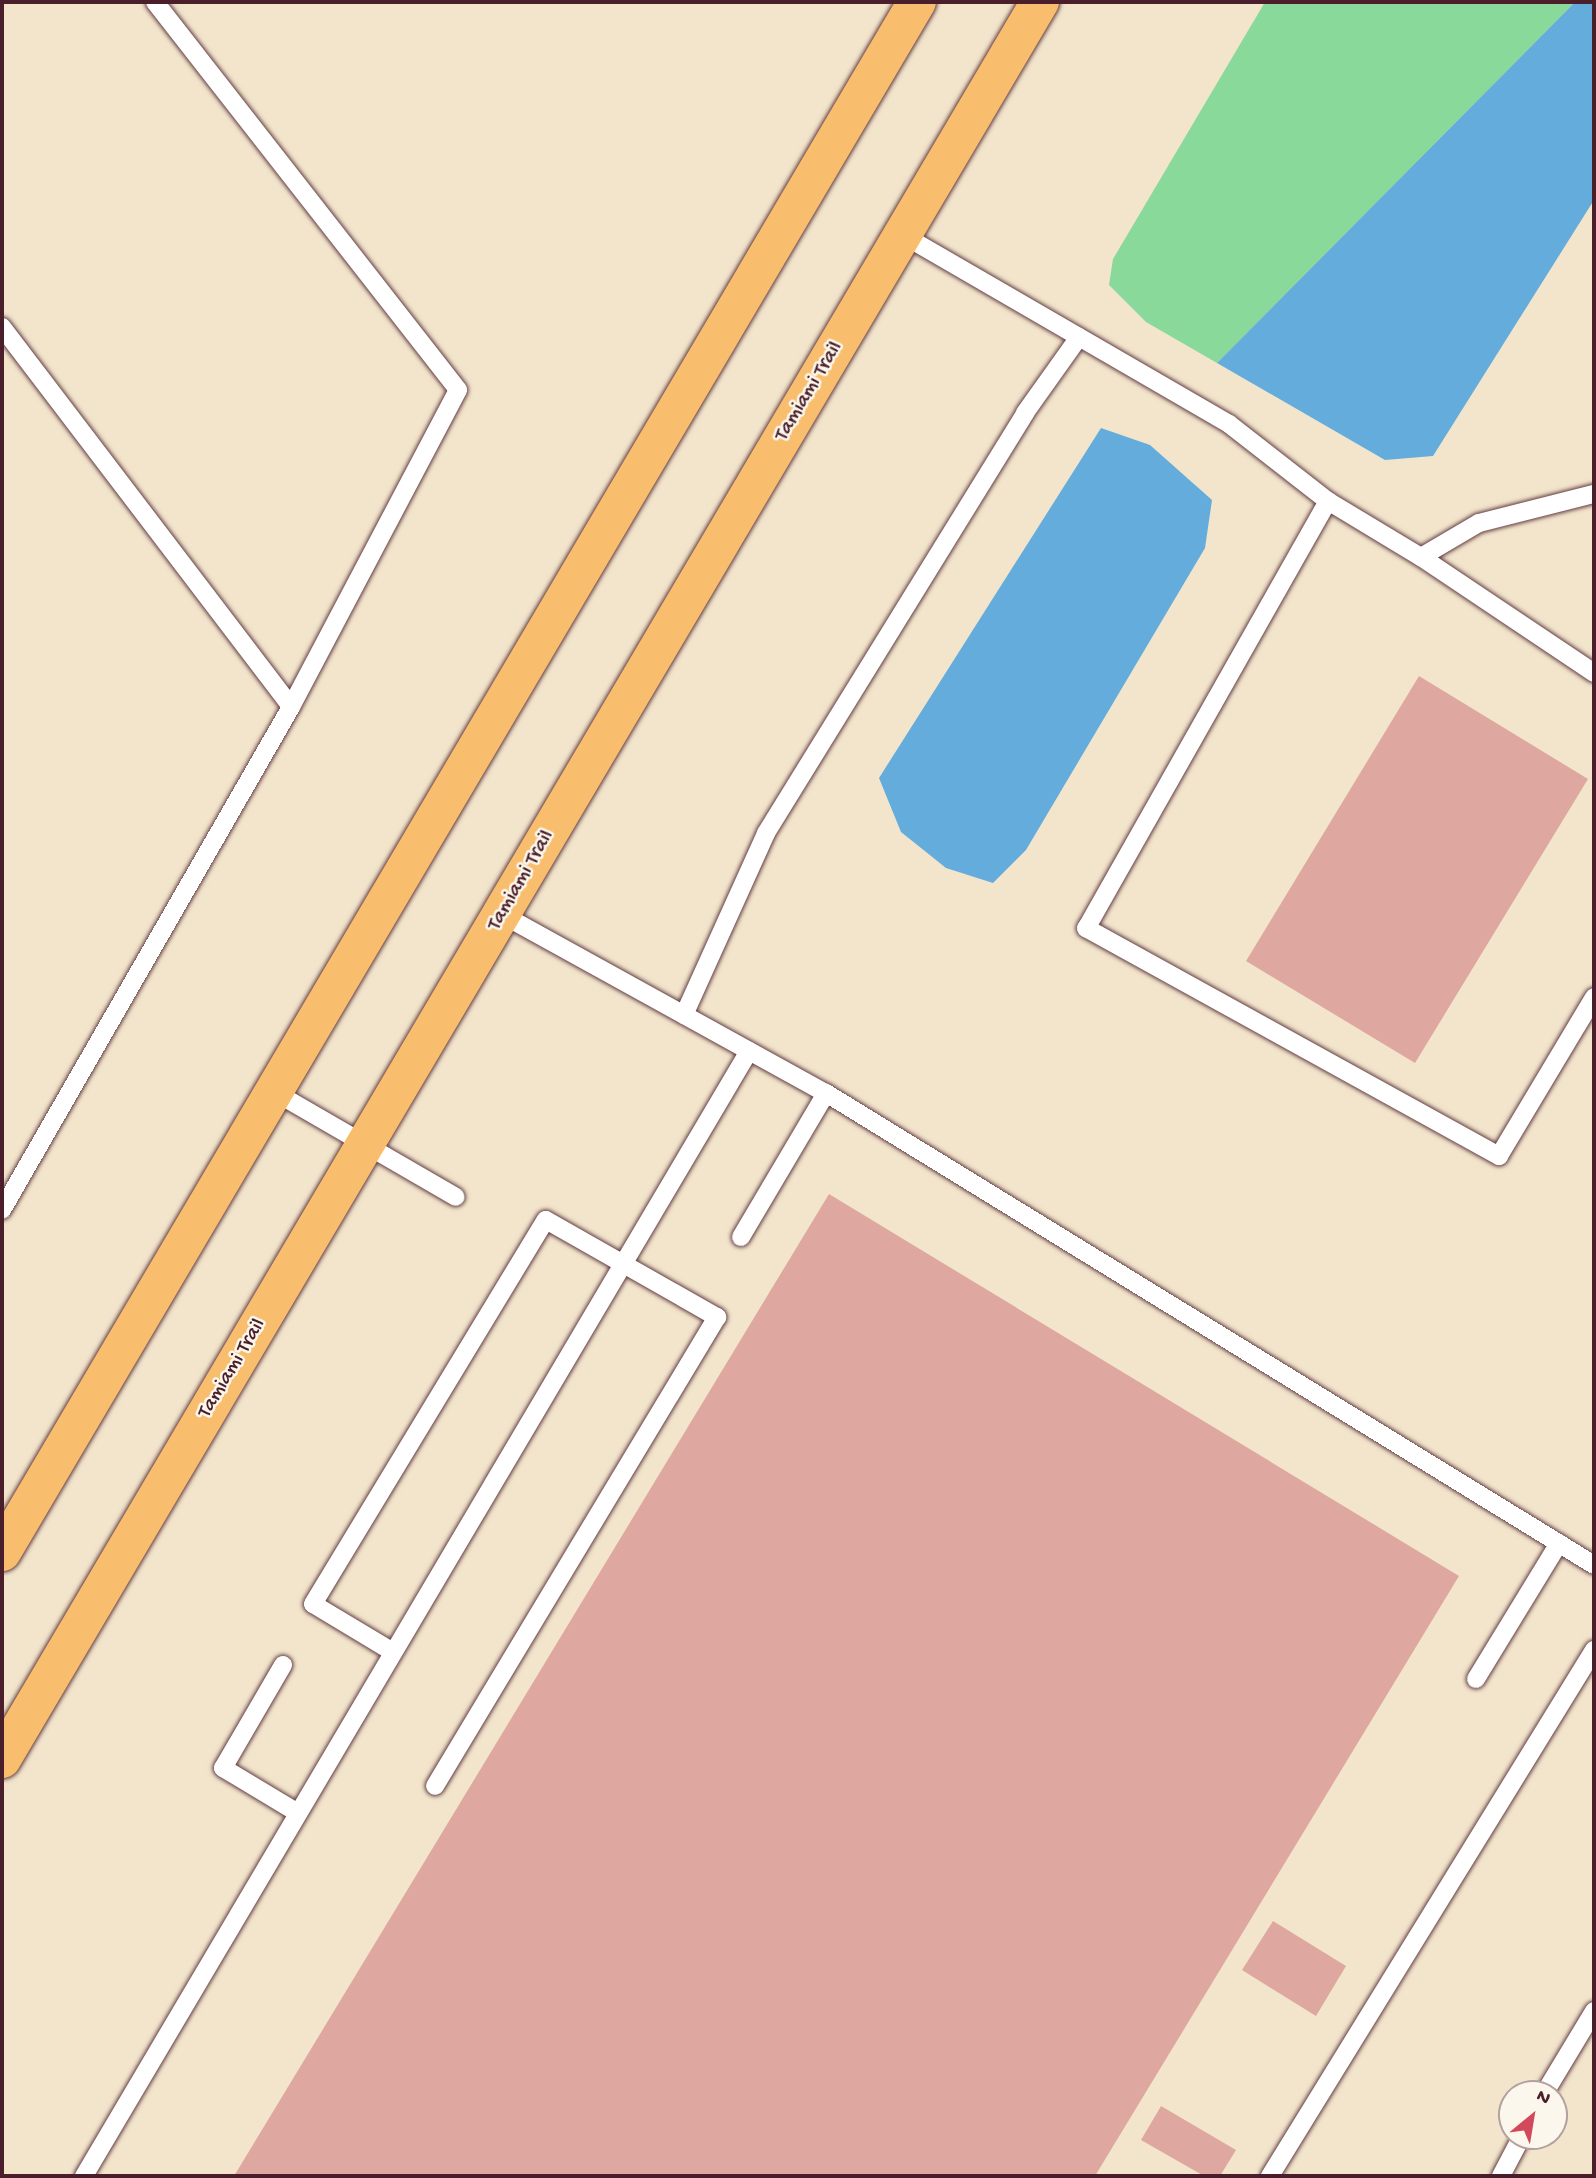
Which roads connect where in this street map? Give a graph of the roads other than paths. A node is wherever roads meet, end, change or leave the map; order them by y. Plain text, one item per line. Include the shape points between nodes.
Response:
1 (155, 2) edge
2 (917, 2) edge
3 (1041, 2) edge
4 (903, 235) junction
5 (2, 327) edge
6 (1079, 337) junction
7 (1594, 494) edge
8 (1328, 502) junction
9 (1420, 557) junction
10 (1594, 673) edge
11 (291, 707) junction
12 (503, 915) junction
13 (1594, 997) edge
14 (684, 1015) junction
15 (749, 1051) junction
16 (273, 1091) junction
17 (825, 1093) junction
18 (366, 1145) junction
19 (456, 1197) dead end
20 (2, 1210) edge
21 (741, 1237) dead end
22 (624, 1263) junction
23 (1559, 1543) junction
24 (2, 1552) edge
25 (1594, 1564) edge
26 (1594, 1650) edge
27 (393, 1652) junction
28 (283, 1665) dead end
29 (1476, 1679) dead end
30 (2, 1759) edge
31 (435, 1786) dead end
32 (298, 1813) junction
33 (1594, 2013) edge
34 (1553, 2080) edge
35 (1515, 2150) edge
36 (84, 2176) edge
37 (1270, 2176) edge
38 (1501, 2176) edge

1 - 11 lane via 458,390
2 - 16 main road
3 - 4 main road, Tamiami Trail
4 - 6 lane
4 - 12 main road, Tamiami Trail
5 - 11 lane
6 - 8 lane via 1230,424
6 - 14 lane via 1025,413 766,833
7 - 9 lane via 1479,523
8 - 9 lane
8 - 13 lane via 1086,928 1499,1156
9 - 10 lane
11 - 20 lane
12 - 14 lane
12 - 18 main road, Tamiami Trail
14 - 15 lane
15 - 17 lane
15 - 22 lane
16 - 18 lane
16 - 24 main road
17 - 21 lane
17 - 23 lane
18 - 19 lane
18 - 30 main road, Tamiami Trail
22 - 27 lane
22 - 27 lane via 546,1220 313,1604
22 - 31 lane via 717,1317
23 - 25 lane
23 - 29 lane
26 - 37 lane
27 - 32 lane
28 - 32 lane via 223,1768
32 - 36 lane
33 - 34 lane
35 - 38 lane

